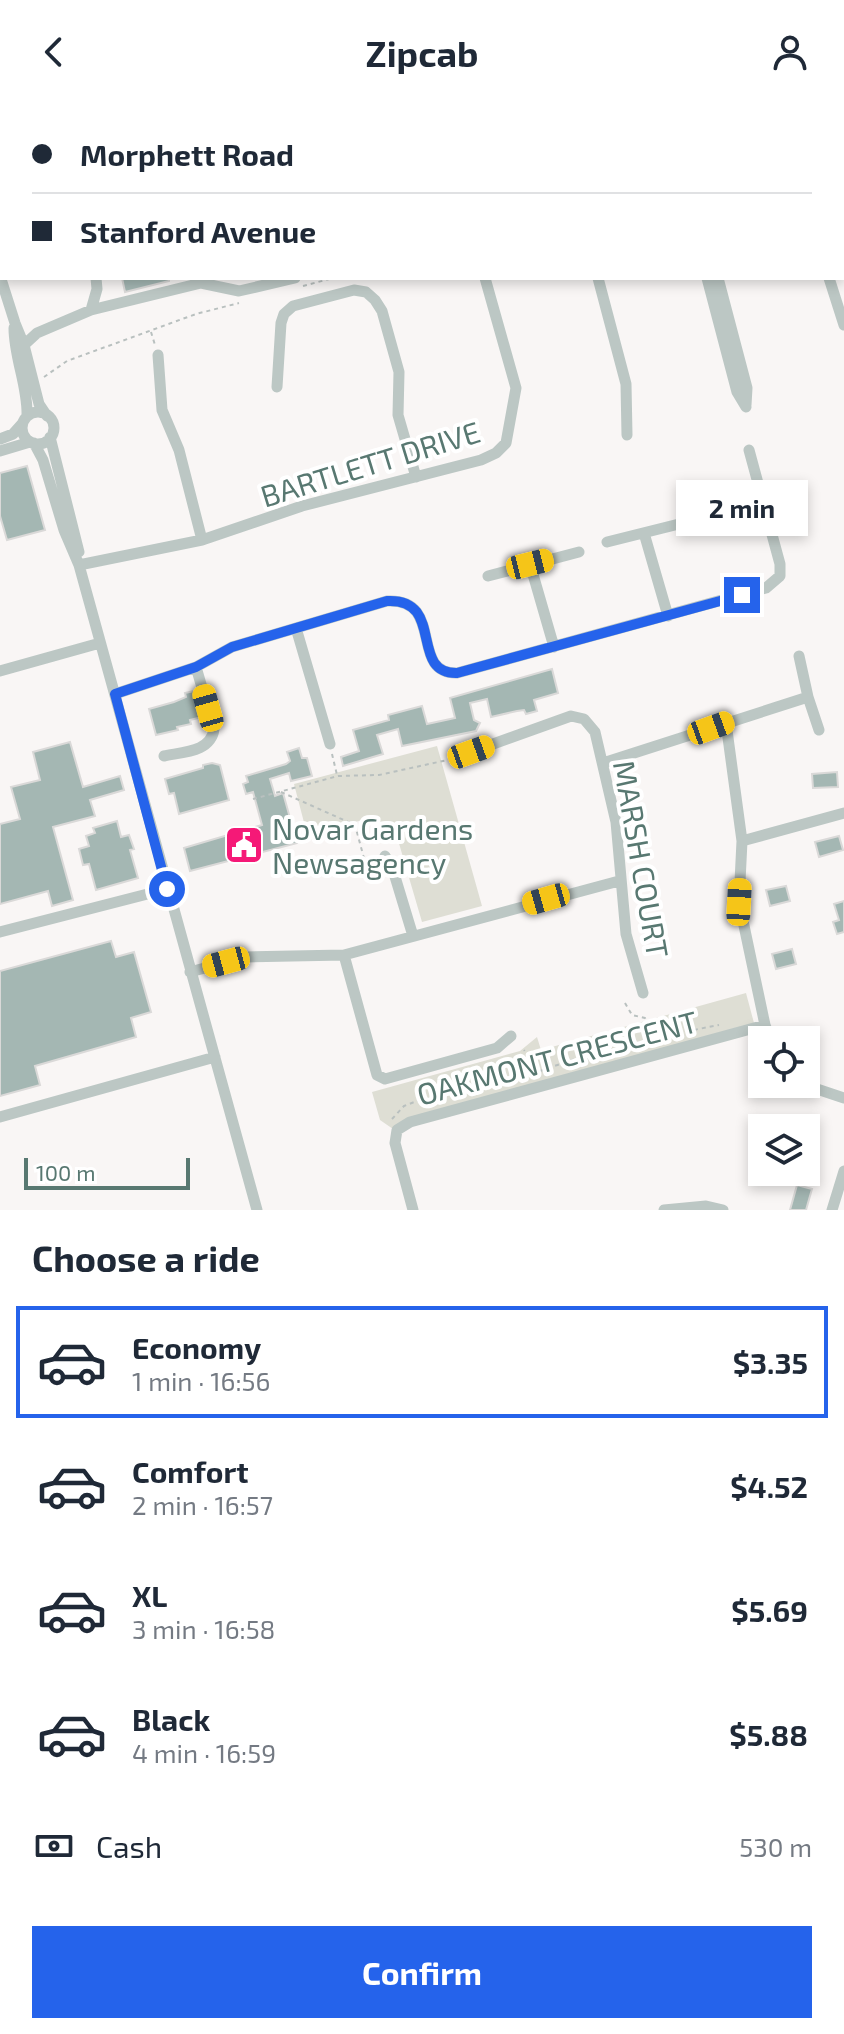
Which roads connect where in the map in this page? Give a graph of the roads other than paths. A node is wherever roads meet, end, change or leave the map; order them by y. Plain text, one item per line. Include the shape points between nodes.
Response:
1 (1, 280) edge
2 (96, 280) edge
3 (486, 280) edge
4 (599, 280) edge
5 (708, 280) edge
6 (719, 280) edge
7 (830, 280) edge
8 (295, 283) edge
9 (91, 310) junction
10 (15, 323) junction
11 (844, 325) edge
12 (24, 345) junction
13 (158, 355) road end
14 (277, 387) dead end
15 (47, 416) junction
16 (25, 420) junction
17 (627, 435) dead end
18 (50, 437) junction
19 (0, 439) edge
20 (32, 443) junction
21 (749, 450) dead end
22 (0, 451) edge
23 (416, 477) junction
24 (691, 521) dead end
25 (644, 533) junction
26 (202, 540) junction
27 (607, 542) dead end
28 (579, 552) dead end
29 (530, 564) junction
30 (79, 565) junction
31 (488, 576) dead end
32 (668, 616) junction
33 (296, 628) junction
34 (100, 643) junction
35 (554, 647) junction
36 (799, 656) dead end
37 (196, 667) junction
38 (0, 671) edge
39 (115, 694) junction
40 (808, 697) junction
41 (726, 723) junction
42 (819, 730) dead end
43 (331, 749) road end
44 (471, 752) dead end
45 (164, 756) dead end
46 (603, 763) junction
47 (844, 813) edge
48 (742, 841) junction
49 (385, 856) dead end
50 (619, 881) junction
51 (167, 889) junction
52 (0, 932) edge
53 (413, 936) junction
54 (344, 955) junction
55 (190, 972) junction
56 (643, 993) dead end
57 (765, 1025) joint
58 (511, 1036) dead end
59 (215, 1057) junction
60 (820, 1090) edge
61 (844, 1098) edge
62 (0, 1117) edge
63 (843, 1175) edge
64 (257, 1210) edge
65 (413, 1210) edge
66 (664, 1210) edge
67 (723, 1210) edge
68 (832, 1210) edge

1 - 10 street
2 - 9 street
3 - 23 street, BARTLETT DRIVE via 516,388 506,443 481,460
4 - 17 street via 626,384
5 - 6 street via 737,392 746,407 747,388
7 - 11 street
8 - 9 street via 239,291 201,283
9 - 12 street via 37,333
10 - 12 street
10 - 16 street via 14,347 28,401
12 - 15 street
13 - 26 street via 162,410 179,450
14 - 23 street via 284,314 293,306 354,290 366,292 382,311 395,356 398,415
15 - 16 street via 36,412
15 - 18 street via 53,426
16 - 19 street
16 - 20 street via 24,436
18 - 20 street
18 - 30 street
20 - 22 street
20 - 30 street via 43,460
21 - 32 street via 780,576 766,588
23 - 26 street, BARTLETT DRIVE via 302,506
24 - 25 street
25 - 27 street
25 - 32 street
26 - 30 street, BARTLETT DRIVE
28 - 29 street
29 - 31 street
29 - 35 street
30 - 34 street
32 - 35 street
33 - 35 street via 401,600 418,612 432,658 447,674
33 - 37 street via 232,647
33 - 43 street
34 - 38 street
34 - 39 street
36 - 40 street
37 - 39 street
37 - 45 street via 213,737 206,746
39 - 51 street
40 - 41 street
40 - 42 street
41 - 46 street
41 - 48 street
44 - 46 street, MARSH COURT via 571,716 584,719 595,732
46 - 50 street, MARSH COURT via 616,822
47 - 48 street
48 - 57 street via 739,902
49 - 53 street
50 - 53 street
50 - 56 street, MARSH COURT via 626,934
51 - 52 street
51 - 55 street
53 - 54 street
54 - 55 street via 245,957
54 - 58 street via 380,1078 497,1048
55 - 59 street
57 - 65 street, OAKMONT CRESCENT via 410,1122 397,1130 395,1143
59 - 62 street
59 - 64 street
60 - 61 street
63 - 68 street
66 - 67 street

